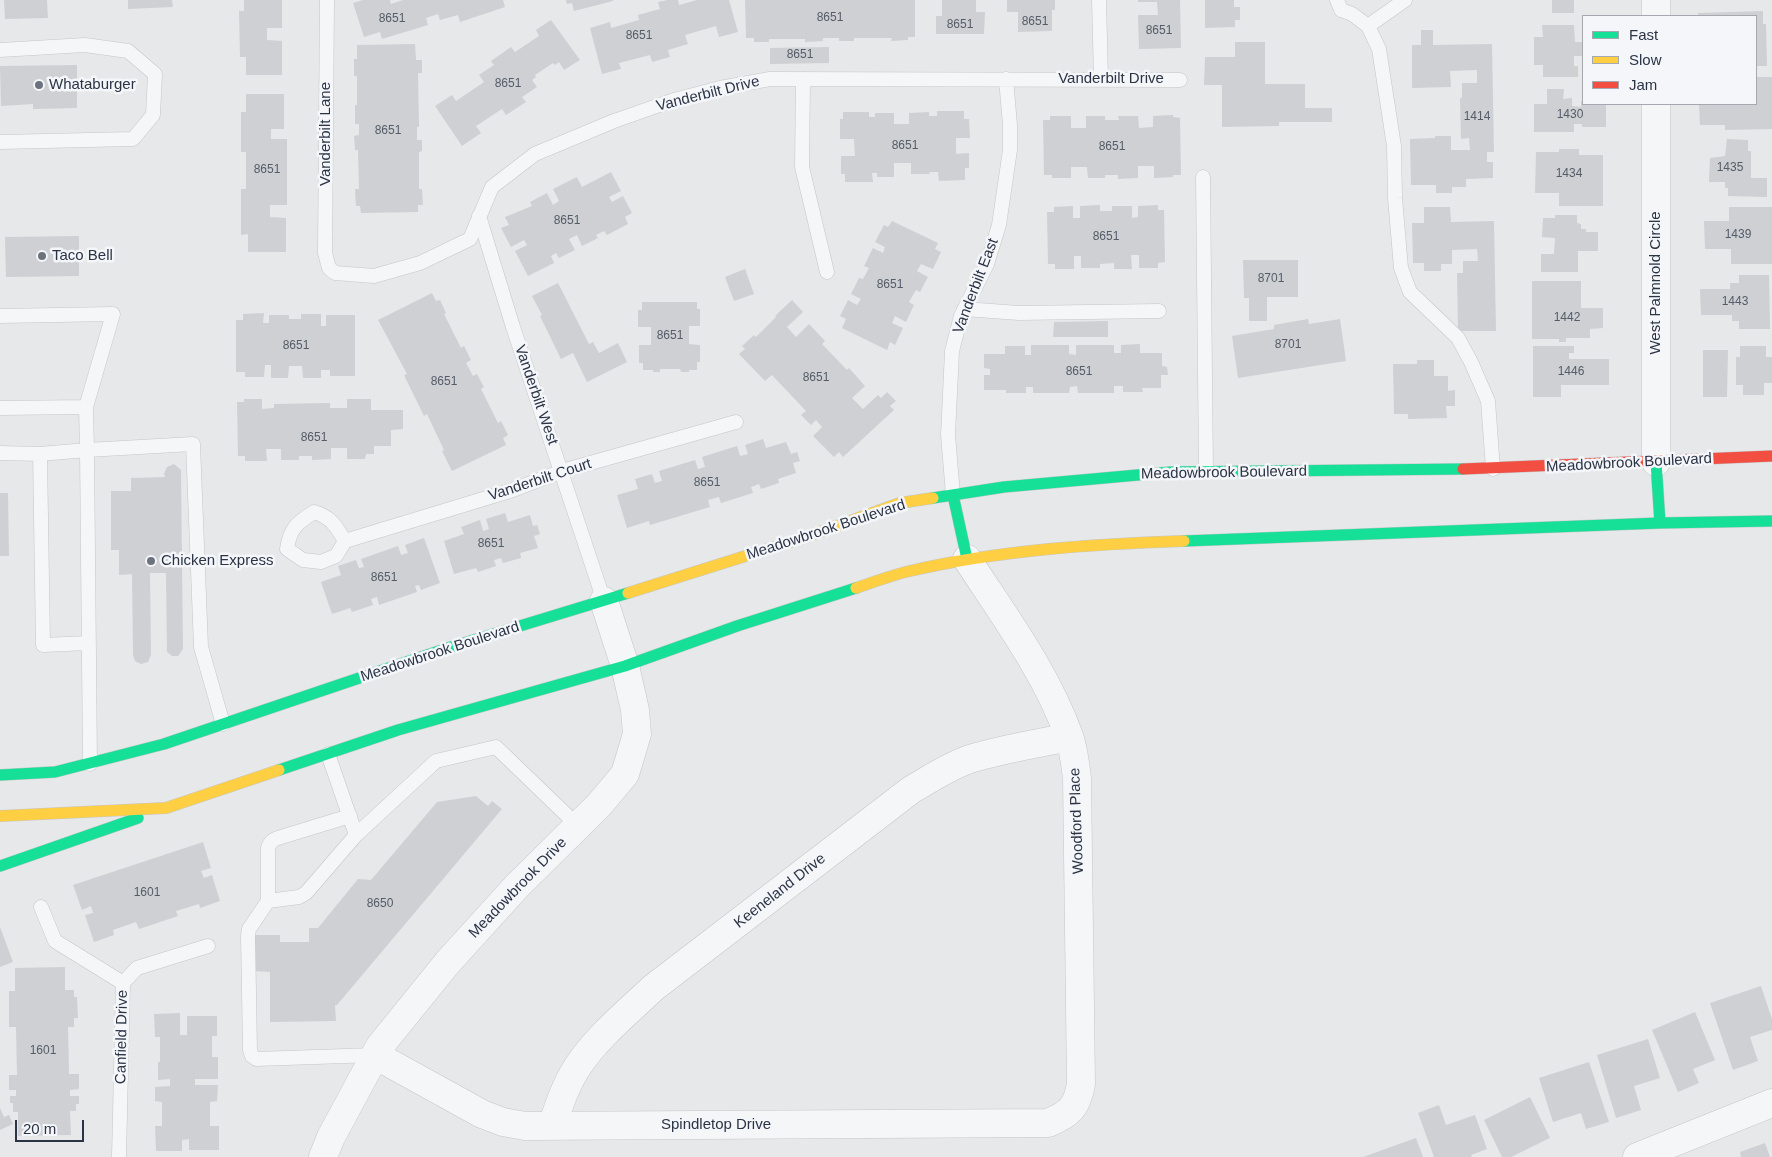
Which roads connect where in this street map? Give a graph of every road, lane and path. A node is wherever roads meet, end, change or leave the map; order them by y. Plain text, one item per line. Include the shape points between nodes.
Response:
1 (327, 0) edge
2 (1098, 0) edge
3 (1337, 0) edge
4 (1405, 0) edge
5 (1656, 0) edge
6 (1656, 15) edge
7 (1368, 26) junction
8 (0, 50) edge
9 (803, 79) junction
10 (1006, 79) junction
11 (1101, 79) junction
12 (1180, 80) dead end
13 (1656, 105) edge
14 (0, 142) edge
15 (1203, 177) dead end
16 (479, 216) junction
17 (328, 268) joint
18 (827, 272) dead end
19 (964, 309) junction
20 (1159, 311) dead end
21 (0, 316) edge
22 (86, 407) junction
23 (0, 408) edge
24 (736, 422) dead end
25 (87, 450) junction
26 (0, 453) edge
27 (40, 454) junction
28 (1772, 456) edge
29 (1656, 462) junction
30 (1493, 469) junction
31 (562, 470) junction
32 (1206, 472) junction
33 (953, 495) junction
34 (1772, 521) edge
35 (1660, 523) junction
36 (344, 541) dead end
37 (967, 559) junction
38 (604, 601) junction
39 (88, 643) junction
40 (625, 666) junction
41 (223, 724) junction
42 (1069, 737) junction
43 (328, 754) junction
44 (90, 764) junction
45 (0, 775) edge
46 (166, 808) junction
47 (0, 816) edge
48 (350, 816) junction
49 (578, 826) junction
50 (356, 835) junction
51 (0, 866) edge
52 (268, 901) junction
53 (41, 907) dead end
54 (208, 946) dead end
55 (122, 983) junction
56 (375, 1055) junction
57 (1772, 1103) edge
58 (1071, 1110) joint
59 (552, 1126) junction
60 (119, 1157) edge
61 (323, 1157) edge
62 (1638, 1157) edge

1 - 17 lane, Vanderbilt Lane via 325,253
2 - 11 lane
3 - 7 lane via 1341,10
4 - 7 lane
5 - 6 street
7 - 30 lane via 1379,49 1394,146 1402,268 1410,292 1458,338 1471,362 1488,400
8 - 14 lane via 85,45 128,51 155,74 154,115 133,139
9 - 10 lane, Vanderbilt Drive
9 - 16 lane, Vanderbilt Drive via 770,79 674,100 535,154 492,187
9 - 18 lane via 802,167
10 - 11 lane, Vanderbilt Drive
10 - 19 lane, Vanderbilt East via 1010,150 999,225 987,264
11 - 12 lane, Vanderbilt Drive
13 - 29 street, West Palmnold Circle
15 - 32 lane
16 - 17 lane, Vanderbilt Drive via 470,239 420,263 374,276 335,273
16 - 31 lane, Vanderbilt West
19 - 20 lane via 1019,313
19 - 33 lane, Vanderbilt East via 952,351 948,435
21 - 22 lane via 113,314
22 - 23 lane
22 - 25 lane
24 - 31 lane, Vanderbilt Court
25 - 27 lane
25 - 39 lane
25 - 41 lane via 193,444 201,647
26 - 27 lane
27 - 39 lane via 43,644
28 - 29 main road, Meadowbrook Boulevard
29 - 30 main road, Meadowbrook Boulevard
29 - 35 main road
30 - 32 main road, Meadowbrook Boulevard
31 - 36 lane, Vanderbilt Court via 513,490
31 - 38 lane, Vanderbilt West
32 - 33 main road, Meadowbrook Boulevard via 1023,485
33 - 37 main road
33 - 38 main road, Meadowbrook Boulevard via 900,503 806,537
34 - 35 main road
35 - 37 main road via 1104,544
37 - 40 main road via 908,571
37 - 42 street, Woodford Place via 1032,660 1054,700
38 - 40 street, Meadowbrook Drive
38 - 41 main road, Meadowbrook Boulevard via 451,647
39 - 44 lane
40 - 43 main road via 398,730
40 - 49 street, Meadowbrook Drive via 638,734 625,774
41 - 44 main road, Meadowbrook Boulevard
42 - 58 street, Woodford Place via 1078,778 1081,1084
42 - 59 street, Keeneland Drive via 969,760 940,772 911,790 654,988 621,1018 578,1066
43 - 46 main road
43 - 48 lane
44 - 45 main road, Meadowbrook Boulevard via 55,772
46 - 47 main road
46 - 51 main road
48 - 50 lane
48 - 52 lane via 274,839 268,848
49 - 50 lane via 496,747 436,761
49 - 56 street, Meadowbrook Drive via 517,886 448,962
50 - 52 lane via 300,898
52 - 56 lane via 248,936 252,1056 256,1059
53 - 55 lane via 54,941
54 - 55 lane, Canfield Drive via 137,968
55 - 60 lane, Canfield Drive
56 - 59 street, Spindletop Drive via 482,1114 525,1126
56 - 61 street, Meadowbrook Drive
57 - 62 street
58 - 59 street, Spindletop Drive via 1048,1123

